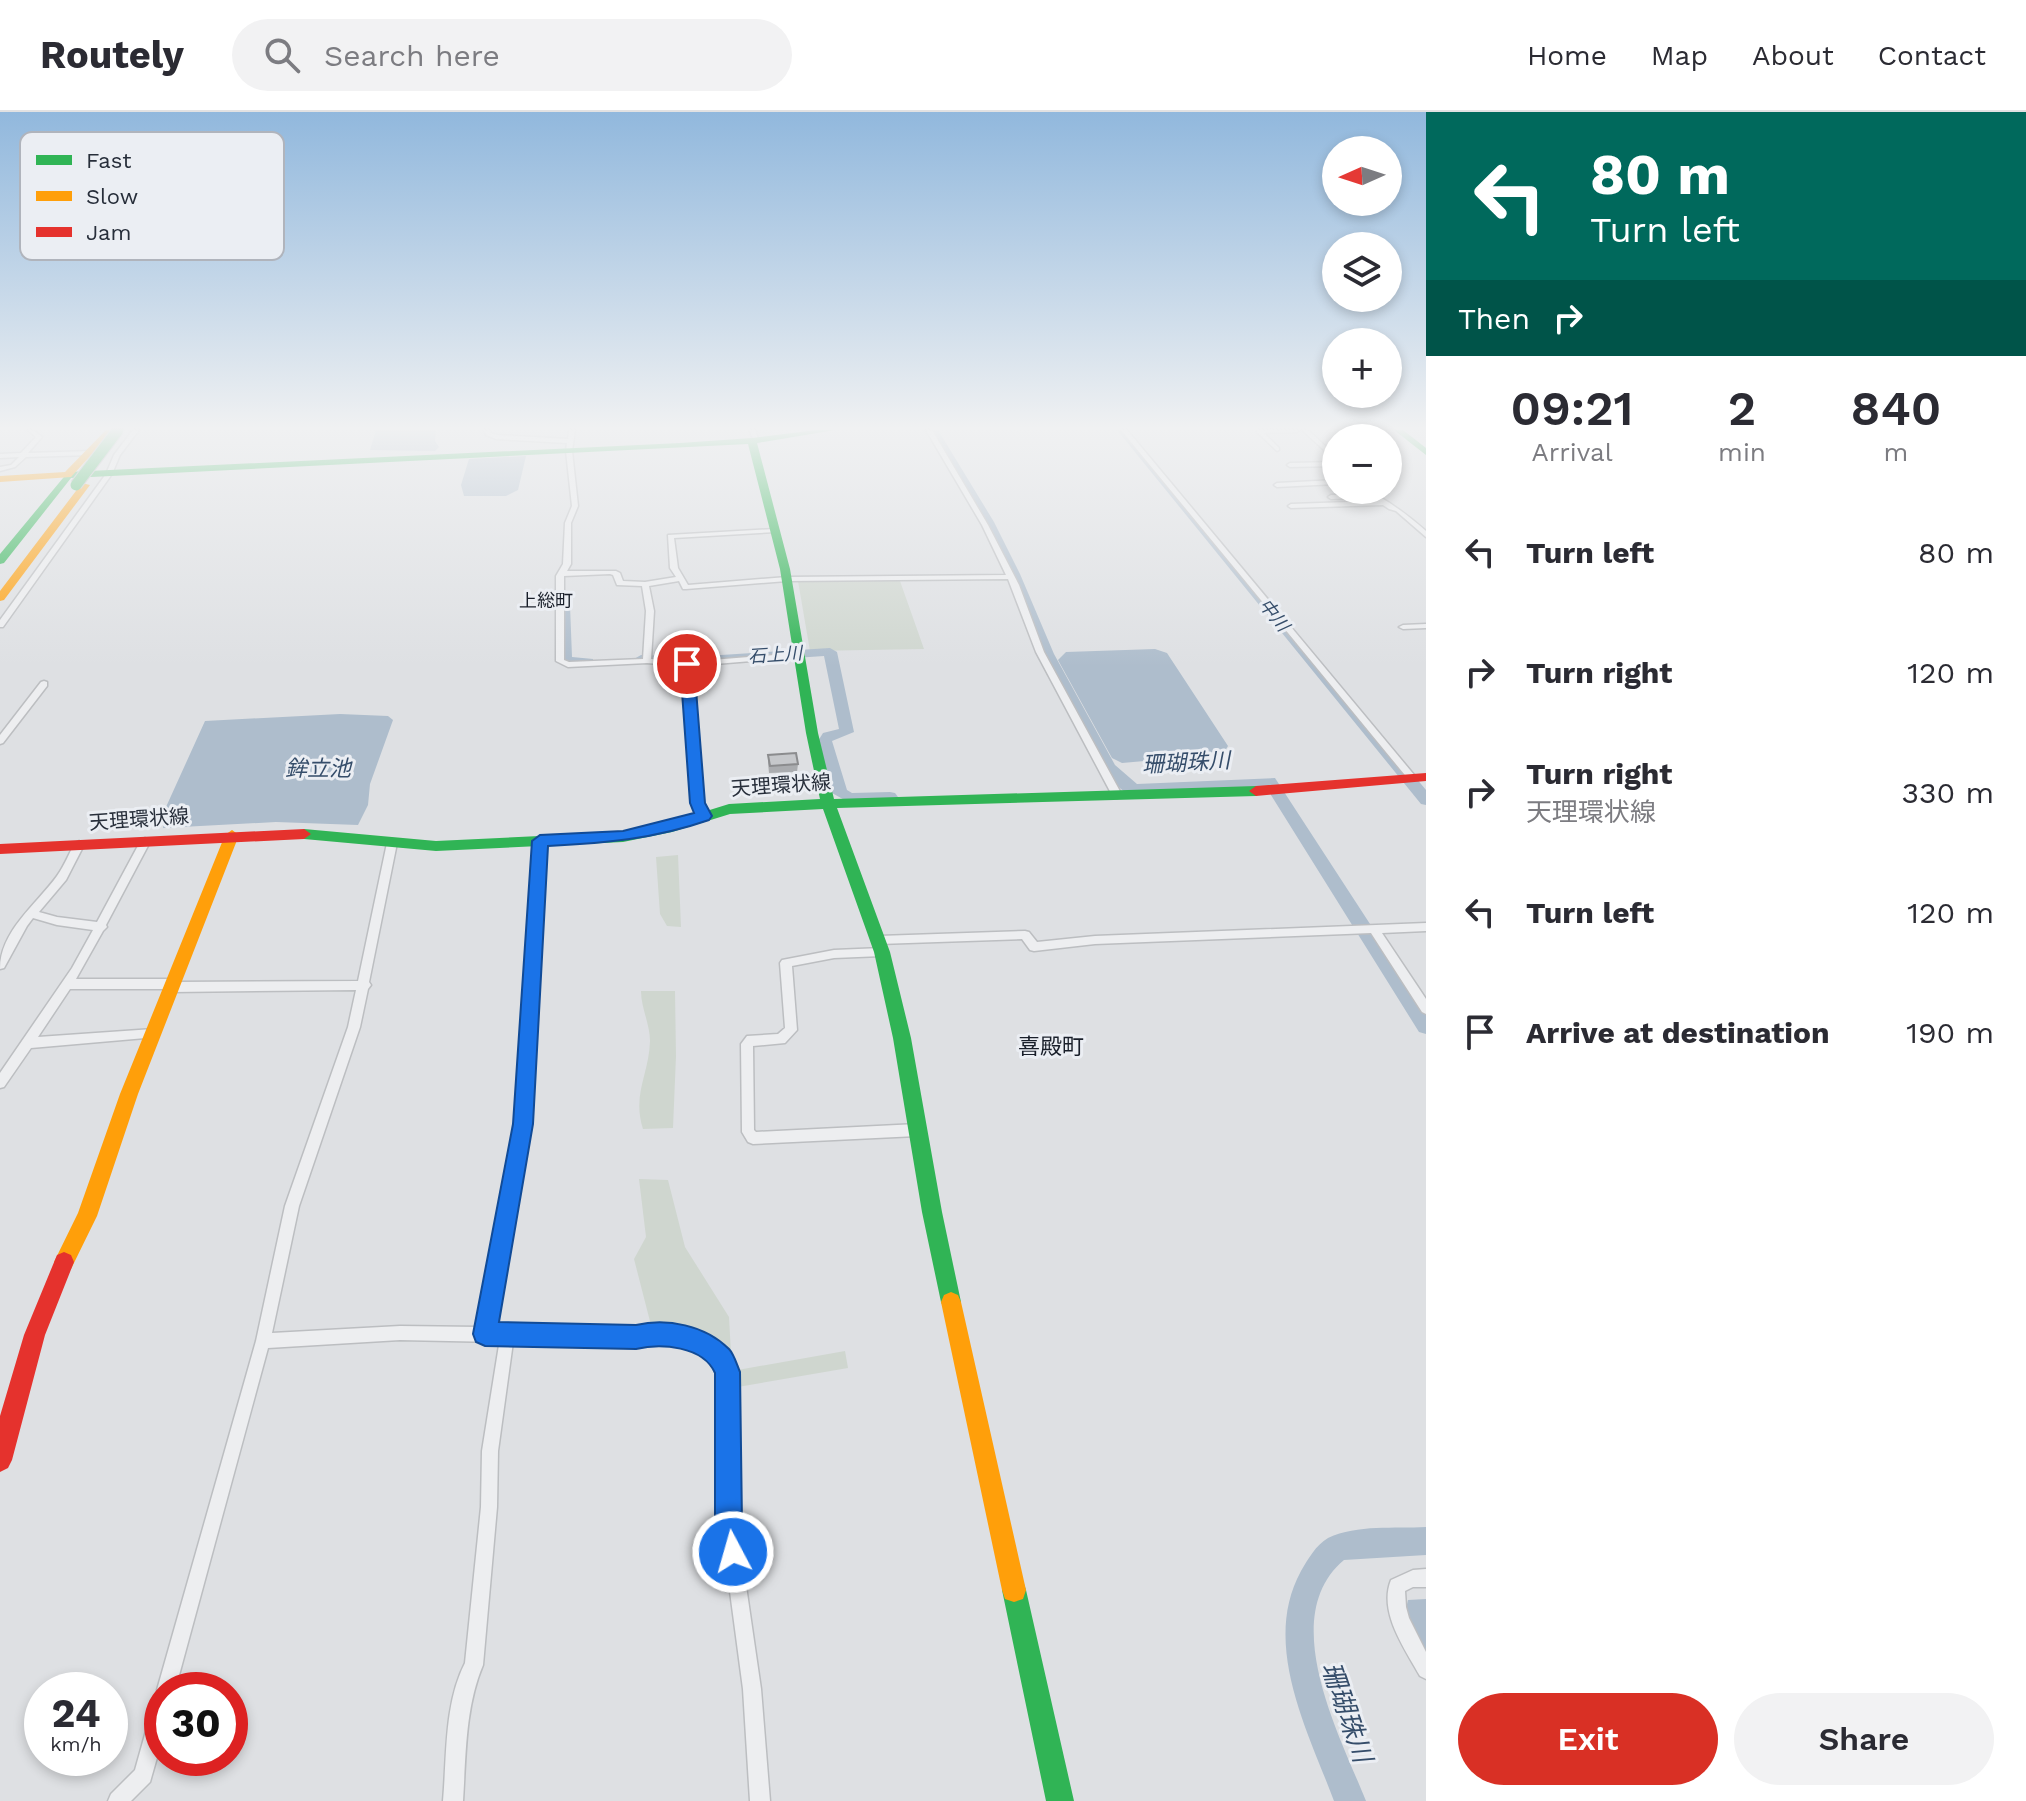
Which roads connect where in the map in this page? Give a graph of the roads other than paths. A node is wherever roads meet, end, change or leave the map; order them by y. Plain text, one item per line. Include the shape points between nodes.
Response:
1 (50, 509) edge
2 (56, 509) edge
3 (58, 509) edge
4 (84, 509) edge
5 (574, 509) edge
6 (769, 509) edge
7 (976, 509) edge
8 (1189, 509) edge
9 (1396, 509) edge
10 (774, 531) junction
11 (1426, 535) edge
12 (0, 561) edge
13 (564, 571) junction
14 (1011, 577) junction
15 (679, 579) junction
16 (787, 579) junction
17 (645, 584) junction
18 (0, 585) edge
19 (0, 598) edge
20 (0, 625) edge
21 (1426, 626) edge
22 (1403, 627) dead end
23 (800, 655) junction
24 (647, 660) junction
25 (687, 664) junction
26 (44, 684) dead end
27 (0, 741) edge
28 (1413, 778) edge
29 (1117, 795) junction
30 (828, 803) junction
31 (704, 816) junction
32 (232, 835) junction
33 (540, 841) junction
34 (145, 842) junction
35 (392, 843) junction
36 (79, 845) junction
37 (0, 849) edge
38 (32, 914) junction
39 (102, 927) junction
40 (1426, 927) edge
41 (1372, 929) junction
42 (881, 946) junction
43 (0, 965) edge
44 (67, 984) junction
45 (365, 985) junction
46 (172, 986) junction
47 (1426, 1009) edge
48 (153, 1034) junction
49 (26, 1043) junction
50 (0, 1083) edge
51 (917, 1130) junction
52 (494, 1334) junction
53 (263, 1341) junction
54 (4, 1431) edge
55 (0, 1460) edge
56 (1426, 1578) edge
57 (1426, 1670) edge
58 (171, 1672) edge
59 (144, 1771) edge
60 (118, 1801) edge
61 (453, 1801) edge
62 (760, 1801) edge
63 (1060, 1801) edge

1 - 12 main road
2 - 18 main road
3 - 19 main road
4 - 20 street
5 - 13 street
6 - 10 main road
7 - 14 street
8 - 28 street
9 - 11 street
10 - 15 street via 670,536
10 - 16 main road
13 - 17 street via 610,572 620,583
13 - 24 street via 560,661 568,665
14 - 16 street
14 - 29 street via 1040,652
15 - 16 street via 686,587
15 - 17 street
16 - 23 main road
17 - 24 street via 650,611
21 - 22 street
23 - 25 street
23 - 30 main road
24 - 25 street
25 - 31 street via 697,803
26 - 27 street
28 - 29 main road, 天理環状線
29 - 30 main road, 天理環状線
30 - 31 main road, 天理環状線 via 755,806
30 - 42 main road
31 - 33 main road, 天理環状線 via 633,835
32 - 34 main road, 天理環状線
32 - 35 main road, 天理環状線 via 321,833
32 - 46 main road
33 - 35 main road, 天理環状線
33 - 52 street via 523,1124
34 - 36 main road, 天理環状線
34 - 39 street
35 - 45 street
36 - 37 main road, 天理環状線
36 - 38 street
38 - 39 street
38 - 43 street
39 - 44 street
40 - 41 street
41 - 42 street via 1034,947 1025,935
41 - 47 street
42 - 51 main road
42 - 51 street via 786,963 791,1030 781,1039 747,1044 748,1132 753,1138
44 - 46 street
44 - 49 street
45 - 46 street
45 - 53 street via 292,1206
46 - 48 main road
48 - 49 street
48 - 54 main road via 93,1202 44,1303
49 - 50 street
51 - 63 main road
52 - 53 street
52 - 61 street via 506,1345 490,1451 474,1665 463,1699
52 - 62 street via 653,1333 691,1338 721,1358 728,1372 729,1524 752,1689
53 - 58 street
54 - 55 main road
56 - 57 street via 1397,1586 1395,1595
59 - 60 street

